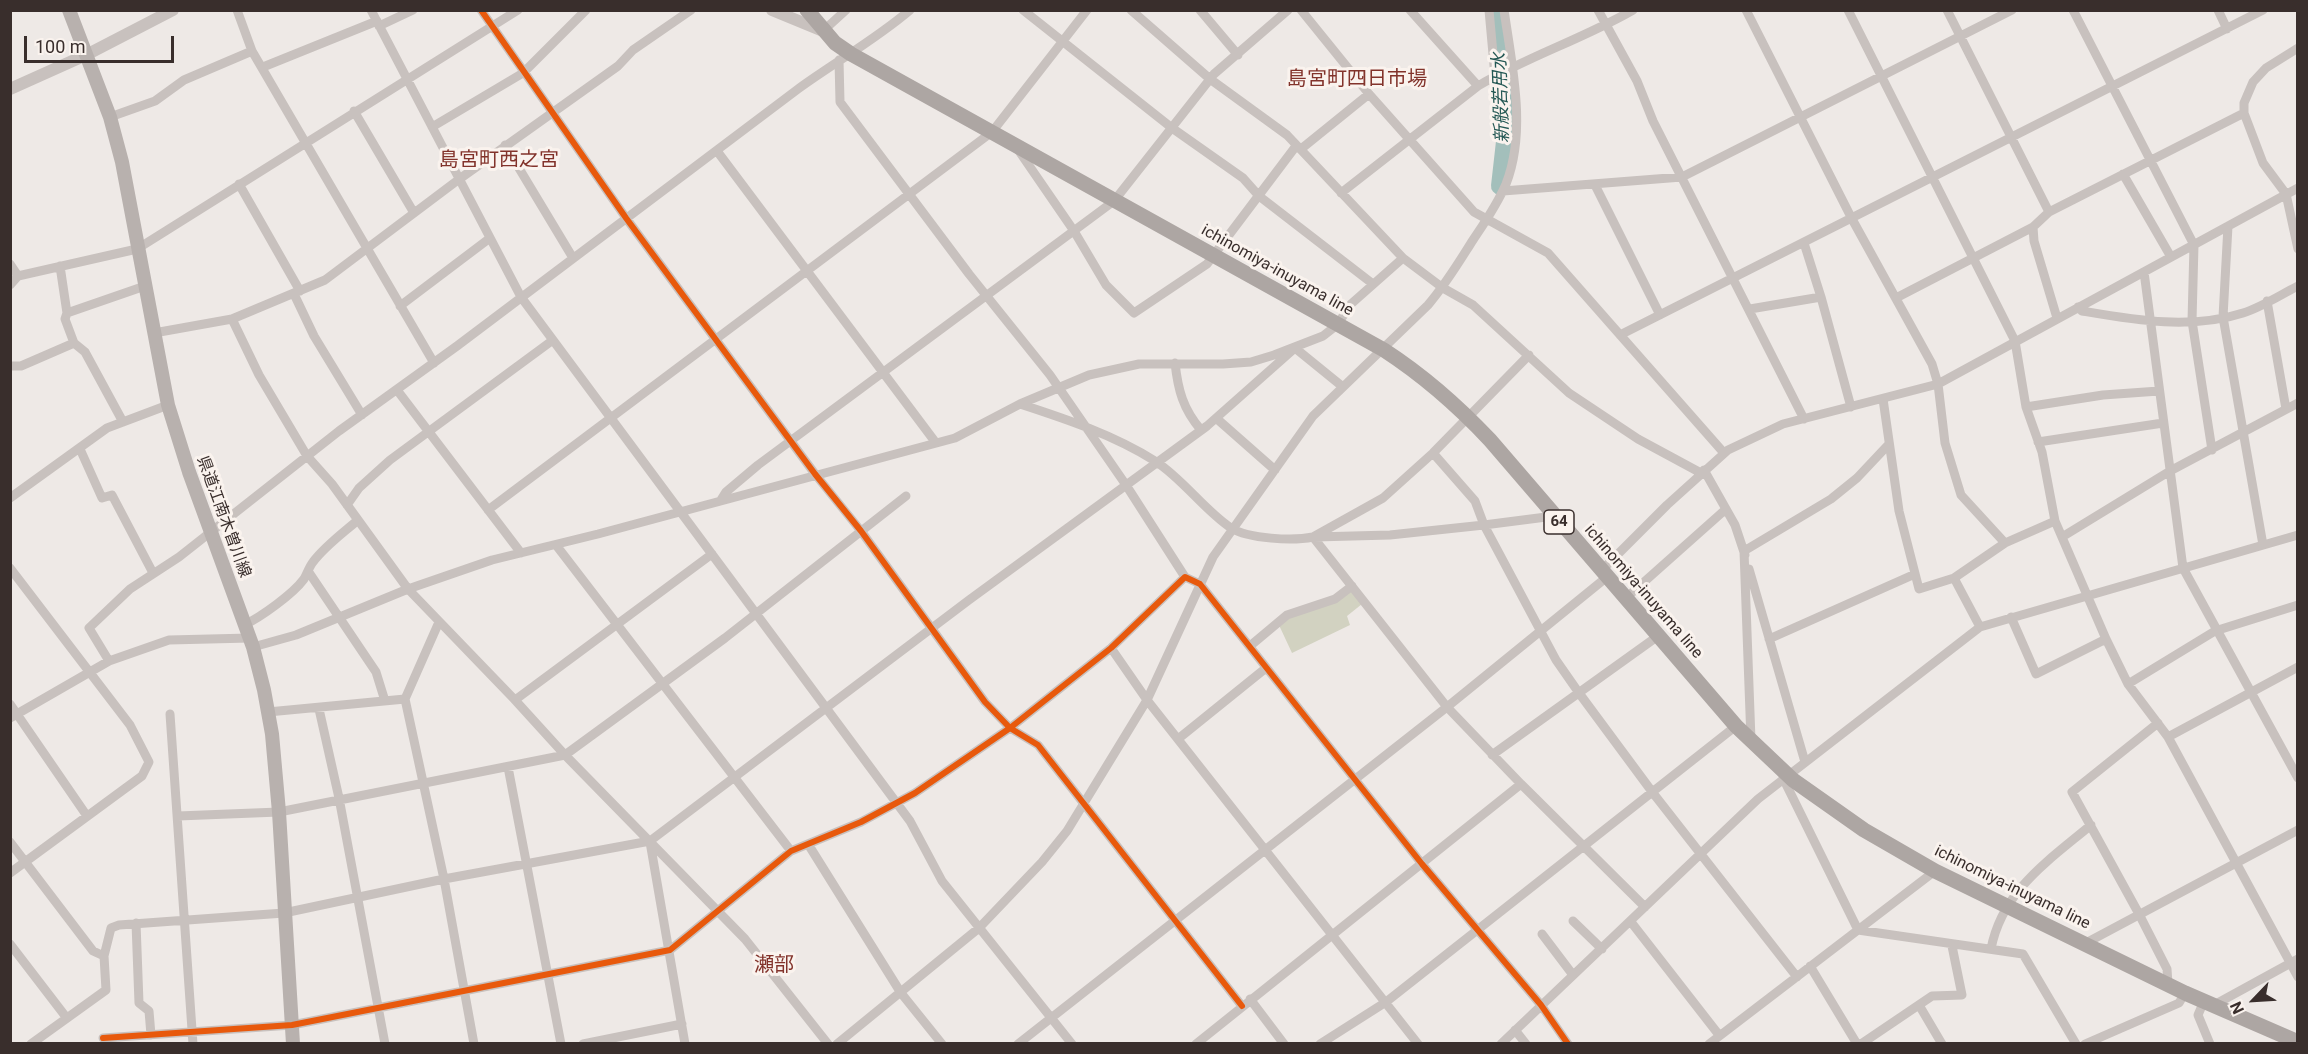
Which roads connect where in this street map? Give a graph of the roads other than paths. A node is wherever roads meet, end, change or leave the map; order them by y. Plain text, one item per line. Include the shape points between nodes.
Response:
1 (69, 10) edge
2 (173, 10) edge
3 (237, 10) edge
4 (371, 10) edge
5 (413, 10) edge
6 (481, 10) edge
7 (518, 10) edge
8 (586, 10) edge
9 (692, 10) edge
10 (772, 10) edge
11 (807, 10) edge
12 (846, 10) edge
13 (910, 10) edge
14 (1023, 10) edge
15 (1087, 10) edge
16 (1131, 10) edge
17 (1200, 10) edge
18 (1287, 10) edge
19 (1301, 10) edge
20 (1410, 10) edge
21 (1489, 10) edge
22 (1504, 10) edge
23 (1598, 10) edge
24 (1634, 10) edge
25 (1746, 10) edge
26 (1848, 10) edge
27 (1947, 10) edge
28 (2012, 10) edge
29 (2073, 10) edge
30 (2218, 10) edge
31 (2263, 10) edge
32 (378, 24) junction
33 (1607, 26) junction
34 (491, 29) junction
35 (2227, 29) junction
36 (823, 31) junction
37 (1959, 36) junction
38 (1062, 42) junction
39 (2298, 48) edge
40 (252, 51) junction
41 (88, 54) junction
42 (1238, 55) junction
43 (845, 57) junction
44 (263, 67) junction
45 (1512, 70) junction
46 (523, 73) junction
47 (1497, 76) junction
48 (1880, 78) junction
49 (406, 79) junction
50 (1210, 79) junction
51 (1478, 86) junction
52 (2113, 88) junction
53 (10, 89) edge
54 (1369, 94) junction
55 (354, 111) junction
56 (553, 112) junction
57 (2244, 113) junction
58 (110, 117) junction
59 (1801, 117) junction
60 (432, 127) junction
61 (1172, 128) junction
62 (992, 132) junction
63 (2010, 139) junction
64 (1410, 140) junction
65 (305, 142) junction
66 (505, 146) junction
67 (1016, 146) junction
68 (1299, 147) junction
69 (717, 151) junction
70 (2149, 161) junction
71 (2123, 174) junction
72 (1682, 177) junction
73 (1933, 177) junction
74 (458, 180) junction
75 (239, 184) junction
76 (1595, 185) junction
77 (2298, 188) edge
78 (1503, 191) junction
79 (1341, 193) junction
80 (909, 194) junction
81 (2286, 194) junction
82 (1259, 196) junction
83 (1114, 201) junction
84 (2049, 212) junction
85 (414, 213) junction
86 (626, 218) junction
87 (1852, 219) junction
88 (1485, 220) junction
89 (2228, 226) junction
90 (2033, 227) junction
91 (1074, 231) junction
92 (490, 238) junction
93 (1803, 243) junction
94 (2194, 245) junction
95 (137, 249) junction
96 (365, 249) junction
97 (2298, 249) edge
98 (1213, 256) junction
99 (2171, 257) junction
100 (573, 258) junction
101 (1403, 258) junction
102 (1973, 258) junction
103 (10, 264) edge
104 (60, 266) junction
105 (806, 270) junction
106 (2144, 272) junction
107 (18, 276) junction
108 (1732, 279) junction
109 (1373, 284) junction
110 (10, 285) edge
111 (145, 286) junction
112 (2298, 286) edge
113 (1443, 288) junction
114 (297, 293) junction
115 (987, 296) junction
116 (521, 297) junction
117 (1821, 297) junction
118 (1896, 298) junction
119 (2267, 301) junction
120 (400, 306) junction
121 (2078, 307) junction
122 (1750, 309) junction
123 (67, 313) junction
124 (1660, 315) junction
125 (2223, 317) junction
126 (2057, 318) junction
127 (232, 319) junction
128 (2192, 321) junction
129 (2151, 322) junction
130 (1337, 325) junction
131 (154, 333) junction
132 (1620, 335) junction
133 (714, 339) junction
134 (553, 340) junction
135 (2015, 341) junction
136 (74, 343) junction
137 (1294, 348) junction
138 (1384, 350) junction
139 (1529, 355) junction
140 (434, 363) junction
141 (1175, 363) junction
142 (10, 366) edge
143 (884, 372) junction
144 (1938, 384) junction
145 (1058, 387) junction
146 (1343, 387) junction
147 (398, 390) junction
148 (2159, 391) junction
149 (1882, 399) junction
150 (2298, 403) edge
151 (1020, 404) junction
152 (168, 405) junction
153 (1851, 407) junction
154 (2026, 407) junction
155 (2286, 409) junction
156 (362, 415) junction
157 (609, 417) junction
158 (1468, 417) junction
159 (1216, 418) junction
160 (1804, 419) junction
161 (123, 422) junction
162 (2163, 423) junction
163 (1086, 427) junction
164 (1201, 430) junction
165 (2241, 432) junction
166 (430, 433) junction
167 (790, 441) junction
168 (2038, 442) junction
169 (936, 443) junction
170 (1889, 444) junction
171 (80, 449) junction
172 (2212, 450) junction
173 (1433, 453) junction
174 (1724, 453) junction
175 (307, 456) junction
176 (1157, 462) junction
177 (1275, 470) junction
178 (2170, 471) junction
179 (1703, 472) junction
180 (815, 474) junction
181 (1126, 485) junction
182 (906, 496) dead end
183 (10, 498) edge
184 (721, 500) junction
185 (347, 505) junction
186 (1726, 509) junction
187 (488, 510) junction
188 (680, 511) junction
189 (1554, 516) junction
190 (358, 520) junction
191 (2055, 521) junction
192 (1484, 525) junction
193 (1233, 529) junction
194 (861, 531) junction
195 (211, 533) junction
196 (2298, 535) edge
197 (1313, 537) junction
198 (2062, 537) junction
199 (2005, 543) junction
200 (556, 545) junction
201 (2263, 545) junction
202 (1744, 551) junction
203 (521, 553) junction
204 (712, 555) junction
205 (10, 568) edge
206 (2183, 568) junction
207 (308, 571) junction
208 (153, 573) junction
209 (1604, 574) junction
210 (1915, 574) junction
211 (1185, 577) junction
212 (1954, 578) junction
213 (1200, 584) junction
214 (1352, 586) junction
215 (408, 589) junction
216 (2087, 595) junction
217 (1626, 598) junction
218 (2298, 605) edge
219 (755, 614) junction
220 (2011, 617) junction
221 (341, 618) junction
222 (439, 622) junction
223 (619, 625) junction
224 (1980, 627) junction
225 (933, 629) junction
226 (1541, 630) junction
227 (2215, 631) junction
228 (1658, 636) junction
229 (249, 637) junction
230 (1769, 639) junction
231 (2106, 639) junction
232 (1250, 646) junction
233 (1111, 648) junction
234 (109, 661) junction
235 (2298, 667) edge
236 (1266, 668) junction
237 (90, 674) junction
238 (663, 682) junction
239 (2128, 684) junction
240 (1579, 693) junction
241 (2250, 693) junction
242 (405, 699) junction
243 (515, 700) junction
244 (1147, 700) junction
245 (385, 701) junction
246 (10, 704) edge
247 (1447, 707) junction
248 (319, 708) junction
249 (827, 709) junction
250 (268, 712) junction
251 (170, 714) dead end
252 (14, 716) edge
253 (2158, 723) junction
254 (1736, 726) junction
255 (1010, 728) junction
256 (2168, 737) junction
257 (1178, 739) junction
258 (1751, 740) junction
259 (565, 755) junction
260 (1492, 755) junction
261 (1805, 762) junction
262 (508, 767) junction
263 (1785, 777) junction
264 (735, 778) junction
265 (1355, 778) junction
266 (2298, 778) edge
267 (422, 782) junction
268 (1521, 784) junction
269 (1653, 794) junction
270 (339, 798) junction
271 (896, 803) junction
272 (1083, 806) junction
273 (279, 812) junction
274 (87, 816) junction
275 (178, 816) junction
276 (2091, 825) junction
277 (2298, 830) edge
278 (650, 841) junction
279 (10, 842) edge
280 (808, 844) junction
281 (1583, 845) junction
282 (1264, 849) junction
283 (791, 851) junction
284 (1702, 854) junction
285 (25, 861) junction
286 (2236, 863) junction
287 (526, 864) junction
288 (1422, 864) junction
289 (1935, 871) junction
290 (10, 873) edge
291 (444, 879) junction
292 (356, 897) junction
293 (1645, 907) junction
294 (2005, 907) junction
295 (718, 911) junction
296 (284, 913) junction
297 (2139, 914) junction
298 (185, 919) junction
299 (1173, 921) junction
300 (1574, 921) dead end
301 (1631, 922) junction
302 (136, 923) junction
303 (979, 928) junction
304 (1858, 930) junction
305 (1476, 931) junction
306 (1332, 934) junction
307 (1542, 934) dead end
308 (10, 944) edge
309 (2084, 944) junction
310 (1952, 946) junction
311 (1602, 949) junction
312 (1990, 949) junction
313 (670, 950) junction
314 (104, 956) junction
315 (2294, 961) edge
316 (1810, 966) junction
317 (548, 974) junction
318 (1573, 975) junction
319 (1797, 976) junction
320 (2298, 977) edge
321 (2168, 984) junction
322 (464, 990) junction
323 (901, 993) junction
324 (2185, 993) junction
325 (1386, 1002) junction
326 (1246, 1003) junction
327 (2209, 1003) junction
328 (1541, 1005) junction
329 (1919, 1005) junction
330 (378, 1008) junction
331 (66, 1017) junction
332 (1051, 1017) junction
333 (292, 1024) junction
334 (682, 1024) junction
335 (1515, 1030) junction
336 (193, 1032) junction
337 (151, 1035) junction
338 (1719, 1035) junction
339 (103, 1038) dead end
340 (2298, 1042) edge
341 (1197, 1043) edge
342 (31, 1044) edge
343 (193, 1044) edge
344 (293, 1044) edge
345 (385, 1044) edge
346 (474, 1044) edge
347 (561, 1044) edge
348 (583, 1044) edge
349 (685, 1044) edge
350 (828, 1044) edge
351 (837, 1044) edge
352 (942, 1044) edge
353 (1018, 1044) edge
354 (1072, 1044) edge
355 (1284, 1044) edge
356 (1320, 1044) edge
357 (1418, 1044) edge
358 (1501, 1044) edge
359 (1527, 1044) edge
360 (1568, 1044) edge
361 (1709, 1044) edge
362 (1859, 1044) edge
363 (1942, 1044) edge
364 (2076, 1044) edge
365 (2085, 1044) edge
366 (2210, 1044) edge

1 - 41 main road, 県道江南木曽川線
2 - 41 street
3 - 40 street
4 - 32 street
5 - 32 street
6 - 34 street
7 - 34 street
8 - 46 street
9 - 56 street
10 - 36 street
11 - 36 main road, ichinomiya-inuyama line / 64
12 - 36 street
13 - 43 street via 885,32
14 - 38 street
15 - 38 street
16 - 50 street
17 - 42 street
18 - 42 street
19 - 54 street
20 - 51 street
21 - 47 street
22 - 45 street
23 - 33 street
24 - 33 street
25 - 59 street
26 - 48 street
27 - 37 street
28 - 37 street
29 - 52 street
30 - 35 street
31 - 35 street
32 - 44 street
32 - 49 street
33 - 45 street
33 - 72 street
34 - 46 street
34 - 49 street
35 - 52 street
36 - 43 main road, ichinomiya-inuyama line / 64
37 - 48 street
37 - 63 street
38 - 61 street
38 - 62 street
39 - 57 street via 2253,81
40 - 44 street
40 - 58 street via 184,81 155,101
41 - 53 street
41 - 58 main road, 県道江南木曽川線
42 - 50 street
43 - 62 main road, ichinomiya-inuyama line / 64
43 - 69 street
43 - 80 street via 840,102
44 - 65 street
45 - 47 street
45 - 78 street via 1514,141
46 - 56 street
46 - 60 street
47 - 51 street
48 - 59 street
48 - 73 street
49 - 55 street
49 - 60 street
50 - 61 street
50 - 68 street
51 - 64 street
52 - 63 street
52 - 70 street
54 - 64 street
54 - 68 street
55 - 65 street
55 - 85 street
56 - 66 street
56 - 86 street
57 - 70 street
57 - 81 street via 2263,163
58 - 95 main road, 県道江南木曽川線
59 - 72 street
59 - 87 street
60 - 74 street
61 - 82 street via 1243,178
61 - 83 street
62 - 67 main road, ichinomiya-inuyama line / 64
62 - 80 street
63 - 73 street
63 - 84 street
64 - 79 street
64 - 88 street
65 - 75 street
65 - 96 street
66 - 74 street
66 - 100 street
67 - 83 main road, ichinomiya-inuyama line / 64
67 - 91 street
68 - 79 street
68 - 82 street
69 - 86 street
69 - 105 street
70 - 71 street
70 - 94 street
71 - 84 street
71 - 99 street
72 - 76 street
72 - 108 street
73 - 87 street
73 - 102 street
74 - 85 street
74 - 92 street
75 - 95 street
75 - 114 street
76 - 78 street
76 - 124 street
77 - 81 street
78 - 88 street
79 - 101 street
80 - 105 street
80 - 115 street
81 - 89 street
81 - 97 street
82 - 98 street
82 - 109 street
83 - 91 street
83 - 98 main road, ichinomiya-inuyama line / 64
84 - 90 street
85 - 96 street
86 - 100 street
86 - 133 street
87 - 93 street
87 - 118 street
88 - 113 street
88 - 132 street via 1548,253
89 - 94 street
89 - 125 street
90 - 102 street
90 - 126 street
91 - 98 street via 1106,285 1134,313 1208,264
91 - 115 street
92 - 116 street
92 - 120 street
93 - 108 street
93 - 117 street
94 - 99 street
94 - 128 street
95 - 104 street
95 - 111 main road, 県道江南木曽川線
96 - 114 street via 325,280
96 - 120 street
98 - 130 main road, ichinomiya-inuyama line / 64
99 - 106 street
100 - 116 street
101 - 109 street
101 - 113 street
102 - 118 street
102 - 135 street
103 - 107 street
104 - 107 street
104 - 123 street
105 - 133 street
105 - 143 street
106 - 121 street
106 - 129 street
107 - 110 street
108 - 122 street
108 - 124 street
109 - 130 street via 1351,304
111 - 123 street
111 - 131 main road, 県道江南木曽川線
112 - 119 street
113 - 138 street
113 - 139 street via 1473,305
114 - 127 street
114 - 156 street via 314,336
115 - 143 street
115 - 145 street
116 - 134 street
116 - 140 street
117 - 122 street
117 - 153 street
118 - 144 street via 1932,364
119 - 125 street via 2244,313
119 - 155 street
120 - 140 street
121 - 126 street
121 - 129 street
122 - 160 street
123 - 136 street via 65,320
124 - 132 street
125 - 128 street
125 - 165 street
126 - 135 street
127 - 131 street
127 - 175 street via 259,375
128 - 129 street
128 - 172 street
129 - 148 street
130 - 137 street via 1323,336
130 - 138 main road, ichinomiya-inuyama line / 64
131 - 152 main road, 県道江南木曽川線
132 - 174 street
133 - 157 street
133 - 167 street
134 - 157 street
134 - 166 street
135 - 144 street
135 - 154 street
136 - 142 street via 21,366
136 - 161 street via 85,352
137 - 141 street via 1251,362
137 - 146 street
137 - 159 street
138 - 146 street
138 - 158 main road, ichinomiya-inuyama line / 64 via 1414,370
139 - 158 street
139 - 179 street via 1569,393 1604,417
140 - 147 street
141 - 145 street via 1117,367
141 - 164 street via 1179,393
143 - 167 street
143 - 169 street
144 - 149 street
144 - 199 street via 1945,443 1961,495
145 - 151 street
145 - 163 street
146 - 177 street via 1313,416
147 - 156 street
147 - 166 street
148 - 154 street
148 - 162 street
149 - 153 street
149 - 170 street
150 - 155 street
151 - 163 street
151 - 169 street via 955,438
152 - 161 street
152 - 195 main road, 県道江南木曽川線
153 - 160 street
154 - 168 street
155 - 165 street
156 - 175 street
157 - 187 street
157 - 188 street
158 - 173 street
158 - 189 main road, ichinomiya-inuyama line / 64
159 - 164 street
159 - 177 street
160 - 174 street via 1752,437
161 - 171 street via 107,428
162 - 168 street
162 - 178 street
163 - 176 street
163 - 181 street
164 - 176 street
165 - 172 street
165 - 201 street
166 - 185 street via 390,460 359,488
166 - 187 street
167 - 180 street
167 - 184 street
168 - 191 street
169 - 180 street
170 - 202 street via 1832,499
170 - 210 street via 1899,511
171 - 183 street
171 - 208 street via 102,498 112,495
172 - 178 street
173 - 192 street via 1475,501
173 - 197 street via 1383,498
174 - 179 street
175 - 185 street
175 - 195 street
176 - 181 street
176 - 193 street
177 - 193 street
178 - 198 street
178 - 206 street
179 - 186 street
179 - 209 street
180 - 184 street
180 - 194 street
181 - 211 street
181 - 225 street
182 - 194 street
184 - 188 street
185 - 190 street
186 - 202 street
186 - 217 street
187 - 203 street
188 - 200 street
188 - 204 street
189 - 192 street
189 - 209 main road, ichinomiya-inuyama line / 64
190 - 207 street via 325,549
190 - 215 street
191 - 198 street
191 - 199 street
192 - 197 street via 1390,535
192 - 226 street
193 - 197 street via 1281,539
193 - 213 street
194 - 219 street
194 - 225 street
195 - 208 street
195 - 229 main road, 県道江南木曽川線
196 - 201 street
197 - 214 street
198 - 216 street
199 - 212 street
200 - 203 street
200 - 223 street
201 - 206 street
202 - 230 street
202 - 258 street
203 - 215 street
204 - 219 street
204 - 223 street
205 - 237 street
206 - 216 street
206 - 227 street
207 - 221 street
207 - 229 street via 259,618
208 - 234 street via 89,628
209 - 217 main road, ichinomiya-inuyama line / 64
209 - 226 street
210 - 212 street via 1919,589
210 - 230 street
211 - 213 street
211 - 233 street
212 - 224 street
213 - 232 street
213 - 244 street
214 - 232 street via 1335,599 1287,615
214 - 247 street
215 - 221 street
215 - 222 street
216 - 220 street
216 - 231 street
217 - 228 main road, ichinomiya-inuyama line / 64
218 - 227 street
219 - 238 street
219 - 249 street
220 - 224 street
220 - 231 street via 2036,674
221 - 229 street via 296,635
221 - 245 street via 376,672
222 - 242 street
222 - 243 street
223 - 238 street
223 - 243 street
224 - 261 street
225 - 249 street
225 - 255 street via 985,702
226 - 240 street
226 - 247 street
227 - 239 street
227 - 241 street
228 - 240 street
228 - 254 main road, ichinomiya-inuyama line / 64
229 - 234 street via 169,640
229 - 250 main road, 県道江南木曽川線
230 - 261 street
231 - 239 street
232 - 236 street
233 - 244 street
233 - 255 street
234 - 237 street
235 - 241 street
236 - 257 street
236 - 265 street
237 - 252 street
237 - 274 street via 130,725 149,762 142,776
238 - 259 street
238 - 264 street
239 - 253 street
240 - 260 street
240 - 269 street
241 - 256 street
241 - 266 street
242 - 245 street
242 - 267 street
243 - 259 street
244 - 257 street
244 - 272 street
245 - 248 street
246 - 252 street
247 - 260 street
247 - 265 street
248 - 250 street
248 - 270 street
249 - 264 street
249 - 271 street
250 - 273 main road, 県道江南木曽川線
251 - 275 street
252 - 274 street
253 - 256 street
253 - 276 street via 2072,792
254 - 258 main road, ichinomiya-inuyama line / 64
254 - 269 street
255 - 271 street
255 - 272 street via 1038,745
256 - 286 street
257 - 282 street
258 - 263 main road, ichinomiya-inuyama line / 64
259 - 262 street
259 - 278 street
260 - 268 street
261 - 263 street
262 - 267 street
262 - 287 street
263 - 284 street
263 - 289 main road, ichinomiya-inuyama line / 64
263 - 304 street
264 - 278 street
264 - 283 street
265 - 282 street
265 - 288 street
267 - 270 street
267 - 291 street
268 - 281 street
268 - 288 street
269 - 281 street
269 - 284 street
270 - 273 street
270 - 292 street
271 - 280 street
271 - 303 street via 942,881
272 - 299 street
272 - 303 street via 1042,862
273 - 275 street
273 - 296 main road, 県道江南木曽川線
274 - 285 street
275 - 298 street
276 - 294 street via 2028,876
276 - 297 street
277 - 286 street
278 - 287 street
278 - 295 street
278 - 313 street
279 - 285 street
280 - 283 street
280 - 323 street
281 - 293 street
281 - 305 street
282 - 299 street
282 - 306 street
283 - 295 street
284 - 293 street
284 - 319 street
285 - 290 street
285 - 314 street via 93,951
286 - 297 street
286 - 315 street
287 - 291 street
287 - 317 street
288 - 305 street
288 - 306 street
289 - 294 main road, ichinomiya-inuyama line / 64
289 - 304 street
291 - 292 street
291 - 322 street
292 - 296 street
292 - 330 street
293 - 301 street
294 - 309 main road, ichinomiya-inuyama line / 64
294 - 312 street
295 - 313 street
295 - 350 street
296 - 298 street
296 - 333 main road, 県道江南木曽川線
297 - 309 street
297 - 321 street via 2167,969
298 - 302 street
298 - 336 street
299 - 326 street
299 - 332 street
300 - 311 street
301 - 311 street
301 - 338 street
302 - 314 street via 111,928
302 - 337 street via 139,1003 149,1011
303 - 323 street
303 - 332 street
304 - 310 street
304 - 316 street
305 - 325 street
305 - 328 street
306 - 325 street
306 - 326 street
307 - 318 street
308 - 331 street
309 - 321 main road, ichinomiya-inuyama line / 64
310 - 312 street
310 - 329 street via 1962,995 1932,996
311 - 318 street
312 - 364 street via 2023,954
313 - 317 street
313 - 334 street
314 - 331 street via 106,990
315 - 320 street
315 - 327 street
316 - 319 street
316 - 362 street
317 - 322 street
317 - 347 street
318 - 328 street
319 - 338 street
321 - 324 main road, ichinomiya-inuyama line / 64
322 - 330 street
322 - 346 street
323 - 351 street
323 - 352 street
324 - 327 main road, ichinomiya-inuyama line / 64
324 - 365 street via 2179,1003
325 - 356 street
325 - 357 street
326 - 341 street
326 - 355 street
327 - 340 main road, ichinomiya-inuyama line / 64
327 - 366 street via 2198,1016
328 - 335 street
328 - 360 street
329 - 362 street
329 - 363 street
330 - 333 street
330 - 345 street
331 - 342 street
332 - 353 street
332 - 354 street
333 - 336 street
333 - 344 main road, 県道江南木曽川線
334 - 348 street
334 - 349 street
335 - 358 street
335 - 359 street
336 - 337 street
336 - 343 street
337 - 339 street
338 - 361 street

